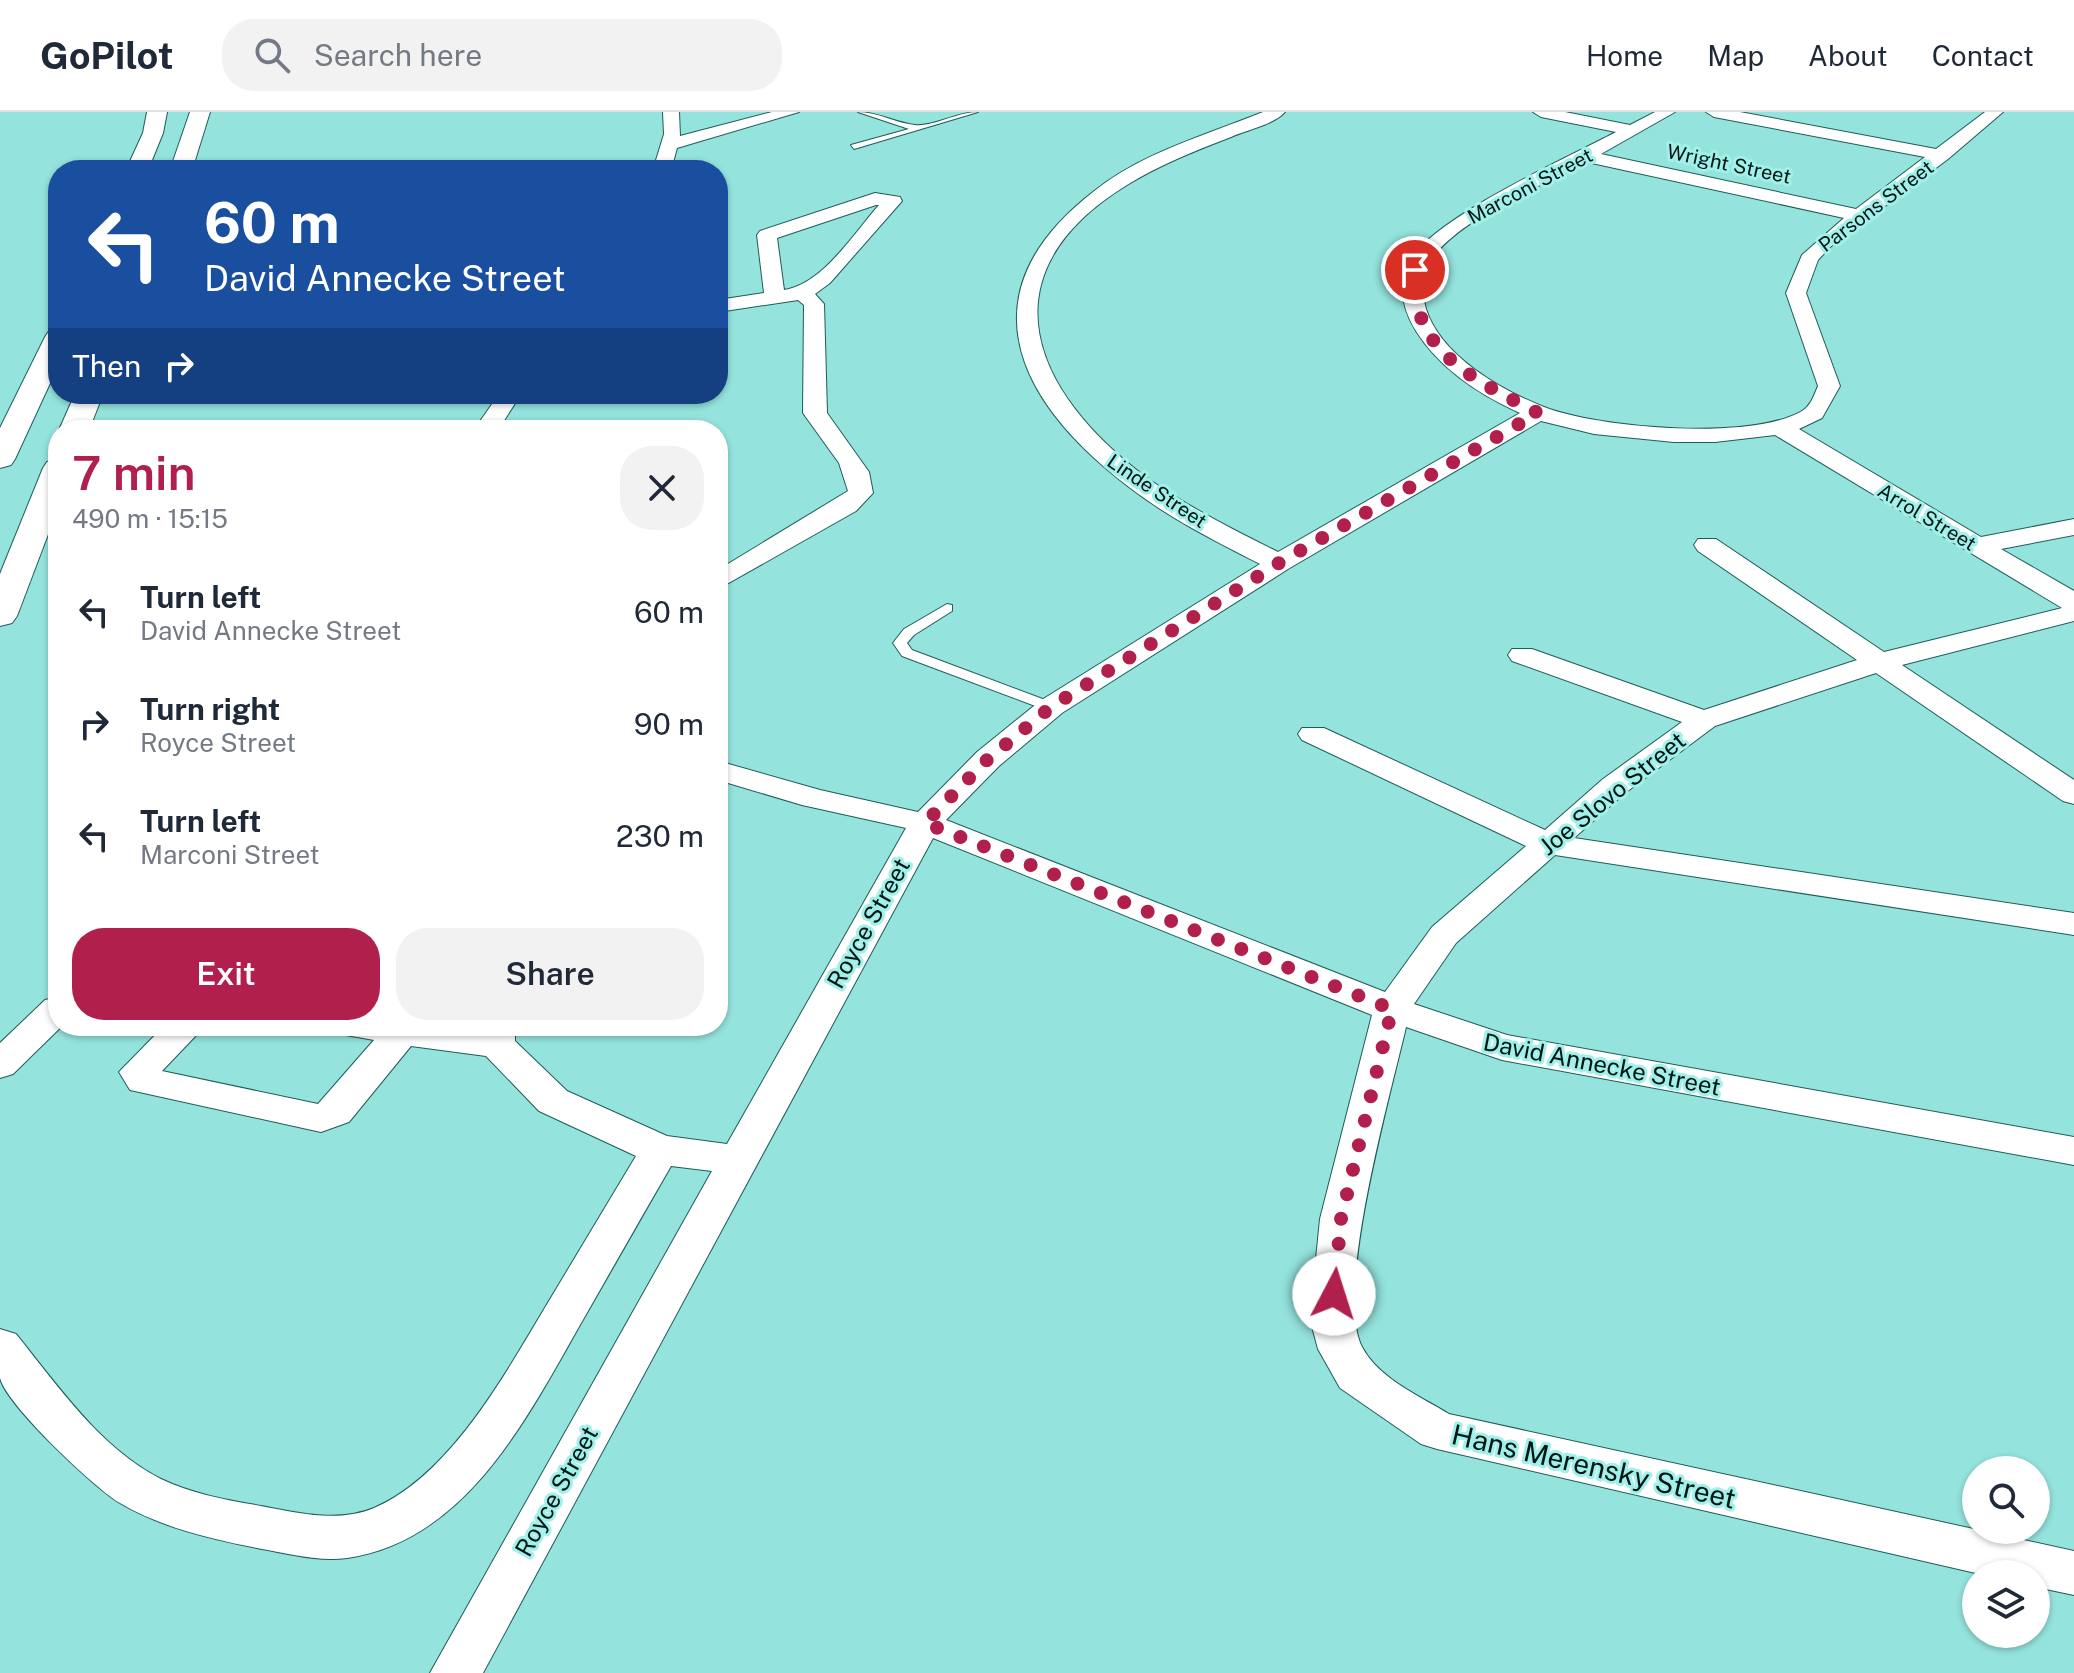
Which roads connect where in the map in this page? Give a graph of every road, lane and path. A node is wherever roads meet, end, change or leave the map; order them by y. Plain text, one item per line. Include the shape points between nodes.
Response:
1 (157, 112) edge
2 (200, 112) edge
3 (671, 112) edge
4 (862, 112) edge
5 (974, 112) edge
6 (1277, 112) edge
7 (1541, 112) edge
8 (1667, 112) edge
9 (1714, 112) edge
10 (1995, 112) edge
11 (785, 113) edge
12 (917, 129) junction
13 (1634, 131) junction
14 (671, 144) junction
15 (854, 147) dead end
16 (1942, 155) junction
17 (1586, 156) junction
18 (141, 160) edge
19 (184, 160) edge
20 (665, 160) edge
21 (1862, 216) junction
22 (803, 293) junction
23 (775, 300) junction
24 (728, 305) edge
25 (48, 380) edge
26 (1538, 413) junction
27 (1782, 429) junction
28 (0, 459) edge
29 (48, 494) edge
30 (2074, 527) edge
31 (1707, 545) dead end
32 (1974, 546) junction
33 (1279, 563) junction
34 (728, 575) edge
35 (2074, 603) edge
36 (947, 608) dead end
37 (2074, 613) edge
38 (0, 616) edge
39 (1522, 655) dead end
40 (1882, 661) junction
41 (1051, 707) junction
42 (1704, 720) junction
43 (1313, 734) dead end
44 (728, 773) edge
45 (2074, 794) edge
46 (925, 823) junction
47 (1549, 844) junction
48 (2074, 924) edge
49 (1392, 1009) junction
50 (48, 1019) edge
51 (176, 1036) edge
52 (398, 1036) edge
53 (497, 1036) edge
54 (0, 1065) edge
55 (660, 1150) junction
56 (2074, 1151) edge
57 (738, 1160) junction
58 (0, 1347) edge
59 (2074, 1573) edge
60 (456, 1673) edge

1 - 18 street
2 - 19 street
3 - 14 street
4 - 12 lane
5 - 12 lane
6 - 33 street, Linde Street via 1147,167 1079,212 1038,262 1026,291 1024,323 1033,363 1100,452 1192,518
7 - 13 street
8 - 13 street, Marconi Street
9 - 16 street
10 - 16 street, Parsons Street
11 - 14 street
12 - 15 lane
13 - 17 street, Marconi Street
14 - 20 street
16 - 21 street, Parsons Street
17 - 21 street, Wright Street
17 - 26 street, Marconi Street via 1459,223 1415,270 1413,297 1420,318 1450,361
21 - 27 street, Parsons Street via 1823,243 1799,277 1798,302 1829,386 1811,415
22 - 23 street
22 - 23 street via 823,279 893,201 875,199 767,235
22 - 34 street via 814,304 815,413 853,467 861,493
23 - 24 street
25 - 28 street
26 - 27 street, Parsons Street via 1660,434
26 - 33 street, Royce Street
27 - 32 street, Arrol Street
29 - 38 street
30 - 32 street
31 - 40 street
32 - 35 street, Arrol Street
33 - 41 street, Royce Street
36 - 41 lane via 909,632 900,643 907,653
37 - 40 street, Joe Slovo Street
39 - 42 street
40 - 42 street, Joe Slovo Street
40 - 45 street
41 - 46 street, Royce Street via 988,759
42 - 47 street, Joe Slovo Street via 1614,786
43 - 47 street
44 - 46 street, David Annecke Street
46 - 49 street, David Annecke Street
46 - 57 street, Royce Street
47 - 48 street
47 - 49 street, Joe Slovo Street via 1444,935
49 - 56 street, David Annecke Street via 1543,1056
49 - 59 street, Hans Merensky Street via 1341,1219 1332,1319 1340,1349 1364,1382 1437,1430
50 - 54 street
51 - 52 street via 138,1072 144,1081 321,1118 335,1112
53 - 55 street via 553,1101
55 - 57 street
55 - 58 street via 517,1393 475,1450 420,1505 351,1536 309,1537 239,1524 143,1493 106,1467
57 - 60 street, Royce Street

